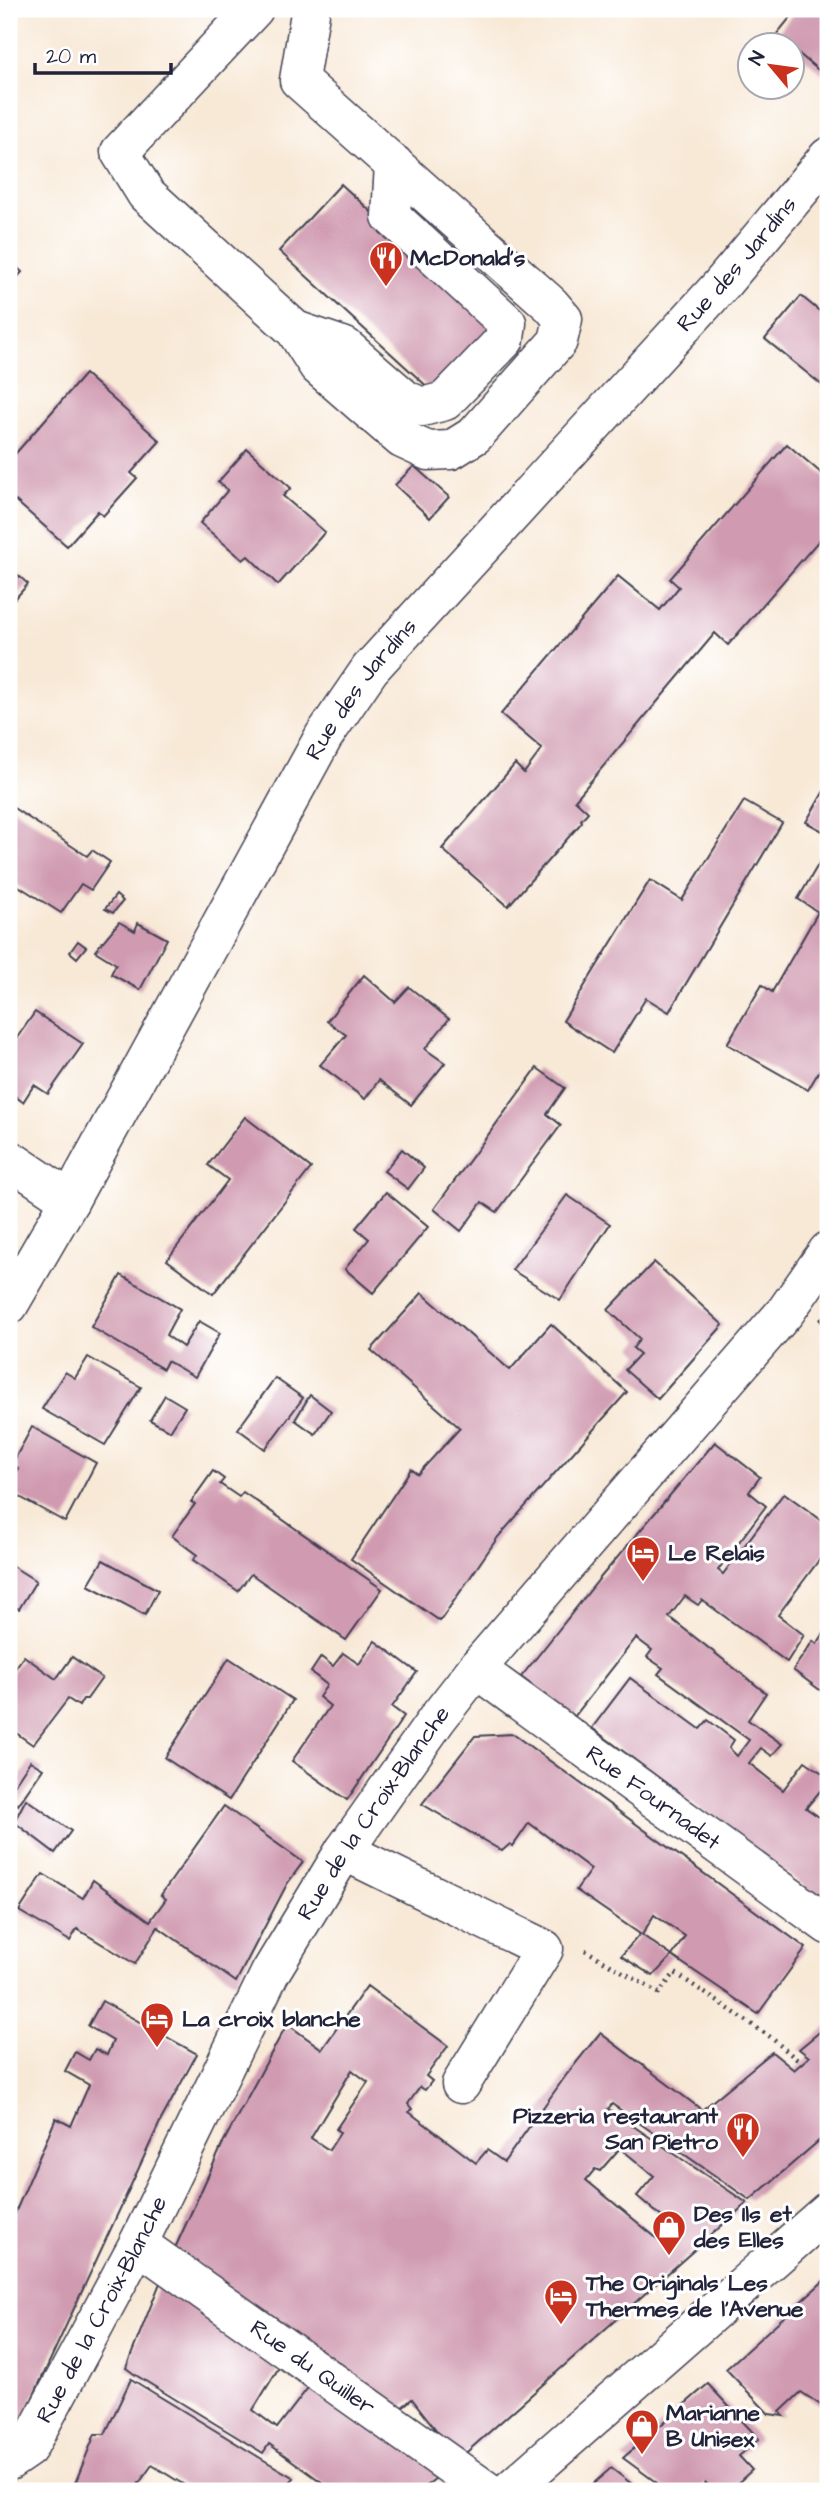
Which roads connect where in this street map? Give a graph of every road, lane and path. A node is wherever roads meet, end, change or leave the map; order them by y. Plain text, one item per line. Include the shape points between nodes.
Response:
1 (254, 9) edge
2 (316, 10) edge
3 (828, 157) edge
4 (394, 164) junction
5 (295, 330) junction
6 (9, 1159) edge
7 (70, 1200) junction
8 (828, 1251) edge
9 (9, 1305) edge
10 (476, 1669) junction
11 (344, 1851) junction
12 (828, 1925) edge
13 (544, 1949) junction
14 (801, 2063) dead end
15 (461, 2084) dead end
16 (828, 2211) edge
17 (138, 2244) junction
18 (15, 2462) edge
19 (22, 2491) edge
20 (487, 2491) edge
21 (509, 2491) edge

1 - 5 street via 120,152 146,194
2 - 4 street via 299,80
3 - 7 street, Rue des Jardins via 721,285 370,669 324,736
4 - 5 street via 391,216 507,323 505,339 445,401 422,407 406,400 345,347
4 - 5 street via 551,305 563,318 558,341 475,436 451,450 428,451 402,439 318,366
6 - 7 street
7 - 9 street, Rue des Jardins
8 - 10 street, Rue de la Croix-Blanche via 786,1311
10 - 11 street, Rue de la Croix-Blanche
10 - 12 street, Rue Fournadet
11 - 13 street
11 - 17 street, Rue de la Croix-Blanche via 270,1973
13 - 14 path via 580,1947 659,1993 675,1973
13 - 15 street
16 - 21 street
17 - 18 street, Rue de la Croix-Blanche
17 - 20 street, Rue du Quiller
18 - 19 street

